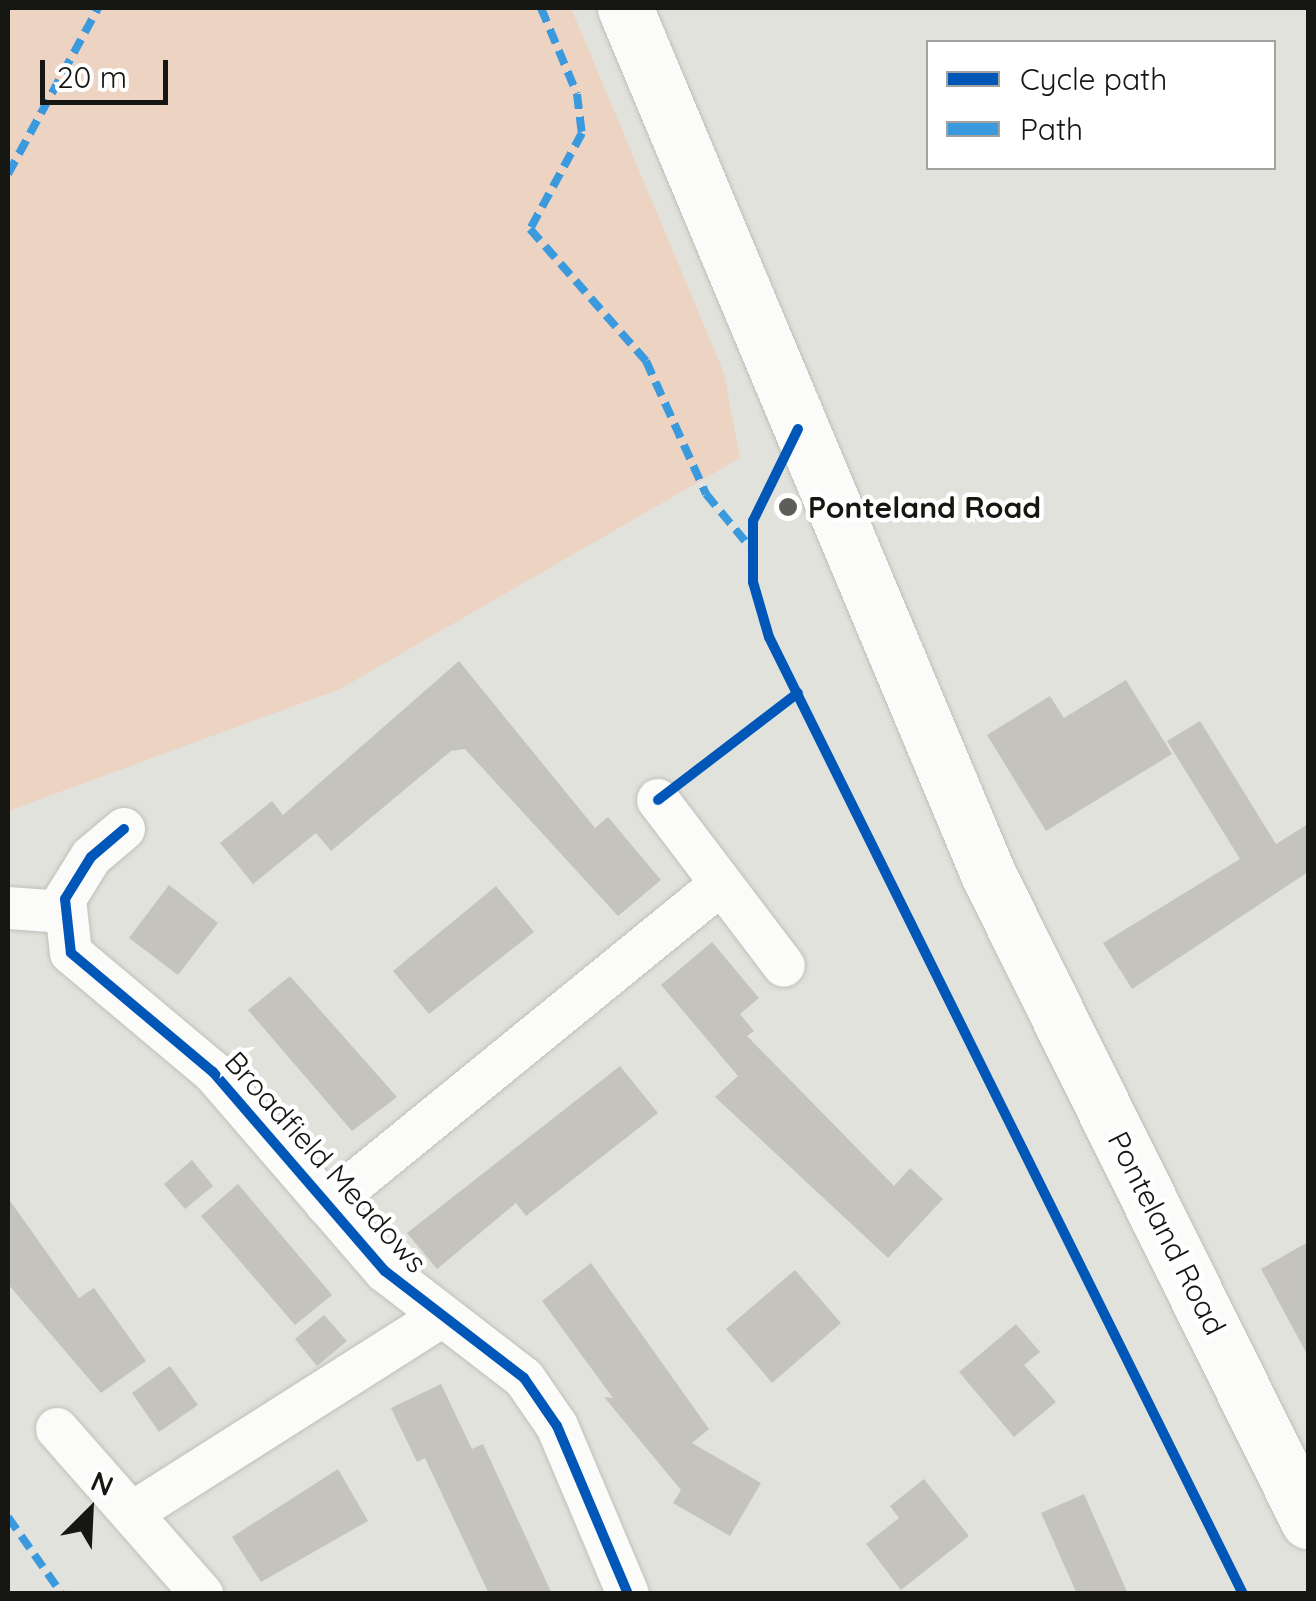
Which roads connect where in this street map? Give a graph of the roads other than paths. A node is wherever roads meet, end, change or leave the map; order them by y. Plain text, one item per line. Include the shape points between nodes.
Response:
1 (625, 8) edge
2 (658, 800) dead end
3 (124, 829) dead end
4 (721, 884) junction
5 (8, 908) edge
6 (62, 912) junction
7 (784, 966) dead end
8 (327, 1205) junction
9 (440, 1317) junction
10 (57, 1429) dead end
11 (136, 1510) junction
12 (1308, 1521) edge
13 (202, 1594) edge
14 (628, 1594) edge

1 - 12 main road, Ponteland Road via 989,876
2 - 4 street
3 - 6 street via 80,871
4 - 7 street
4 - 8 street
5 - 6 street
6 - 8 street, Broadfield Meadows via 64,940 83,968 213,1072
8 - 9 street, Broadfield Meadows
9 - 11 street
9 - 14 street, Broadfield Meadows via 497,1354 544,1403
10 - 11 street
11 - 13 street

